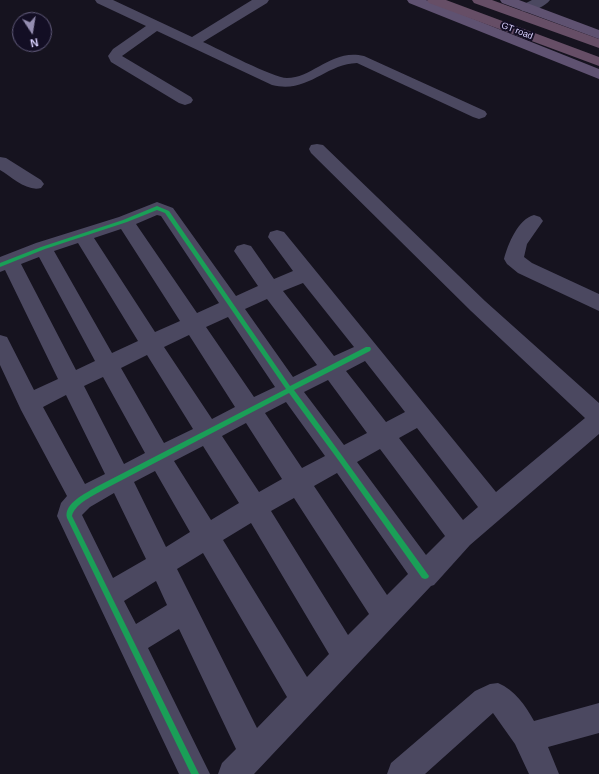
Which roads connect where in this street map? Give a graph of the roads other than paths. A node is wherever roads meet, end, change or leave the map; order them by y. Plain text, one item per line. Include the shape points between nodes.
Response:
1 (102, 0) edge
2 (262, 0) edge
3 (414, 0) edge
4 (434, 0) edge
5 (479, 0) edge
6 (507, 0) edge
7 (543, 0) edge
8 (527, 8) junction
9 (155, 26) junction
10 (599, 35) edge
11 (192, 43) junction
12 (599, 44) edge
13 (599, 62) edge
14 (599, 74) edge
15 (185, 100) dead end
16 (479, 114) dead end
17 (316, 149) dead end
18 (0, 162) edge
19 (35, 184) dead end
20 (125, 221) junction
21 (534, 221) dead end
22 (82, 235) junction
23 (277, 236) dead end
24 (43, 248) junction
25 (244, 251) dead end
26 (5, 263) edge
27 (306, 273) junction
28 (271, 290) junction
29 (599, 303) edge
30 (231, 307) junction
31 (192, 324) junction
32 (0, 343) edge
33 (151, 344) junction
34 (368, 349) junction
35 (108, 366) junction
36 (331, 368) junction
37 (72, 383) junction
38 (289, 390) junction
39 (29, 403) junction
40 (250, 410) junction
41 (420, 415) junction
42 (599, 419) edge
43 (208, 432) junction
44 (383, 436) junction
45 (159, 457) junction
46 (341, 458) junction
47 (119, 478) junction
48 (298, 483) junction
49 (81, 499) junction
50 (255, 508) junction
51 (494, 509) junction
52 (207, 536) junction
53 (461, 537) junction
54 (161, 563) junction
55 (424, 576) junction
56 (108, 596) junction
57 (184, 610) junction
58 (386, 616) junction
59 (130, 643) junction
60 (346, 657) junction
61 (305, 700) junction
62 (599, 718) edge
63 (528, 737) junction
64 (254, 752) junction
65 (195, 774) edge
66 (233, 774) edge
67 (402, 774) edge
68 (544, 774) edge

1 - 9 street
2 - 11 street
3 - 14 main road
4 - 13 highway, GT road
5 - 12 highway, GT road
6 - 8 main road
7 - 8 street
8 - 10 main road
9 - 11 street
9 - 15 street via 118,52 116,59
11 - 16 street via 282,83 296,81 346,58 359,59
17 - 42 street
18 - 19 street
20 - 22 street
20 - 30 street via 158,208 167,212
20 - 31 street
21 - 29 street via 518,243 514,259 525,268
22 - 24 street
22 - 33 street
23 - 27 street
24 - 26 street
24 - 35 street
25 - 28 street
26 - 37 street
27 - 28 street
27 - 34 street
28 - 30 street
28 - 36 street
30 - 31 street
30 - 38 street
31 - 33 street
31 - 40 street
32 - 39 street
33 - 35 street
33 - 43 street
34 - 36 street
34 - 41 street
35 - 37 street
35 - 45 street
36 - 38 street
36 - 44 street
37 - 39 street
37 - 47 street
38 - 40 street
38 - 46 street
39 - 49 street
40 - 43 street
40 - 48 street
41 - 44 street
41 - 51 street
42 - 51 street
43 - 45 street
43 - 50 street
44 - 46 street
44 - 53 street
45 - 47 street
45 - 52 street
46 - 48 street
46 - 55 street
47 - 49 street
47 - 54 street
48 - 50 street
48 - 58 street
49 - 56 street via 70,511 69,516
50 - 52 street
50 - 60 street
51 - 53 street
52 - 54 street
52 - 61 street
53 - 55 street
54 - 56 street
54 - 57 street
55 - 58 street
56 - 59 street
57 - 59 street
57 - 64 street
58 - 60 street
59 - 65 street
60 - 61 street
61 - 64 street
62 - 63 street
63 - 67 street via 508,707 498,697 490,698
63 - 68 street
64 - 66 street

